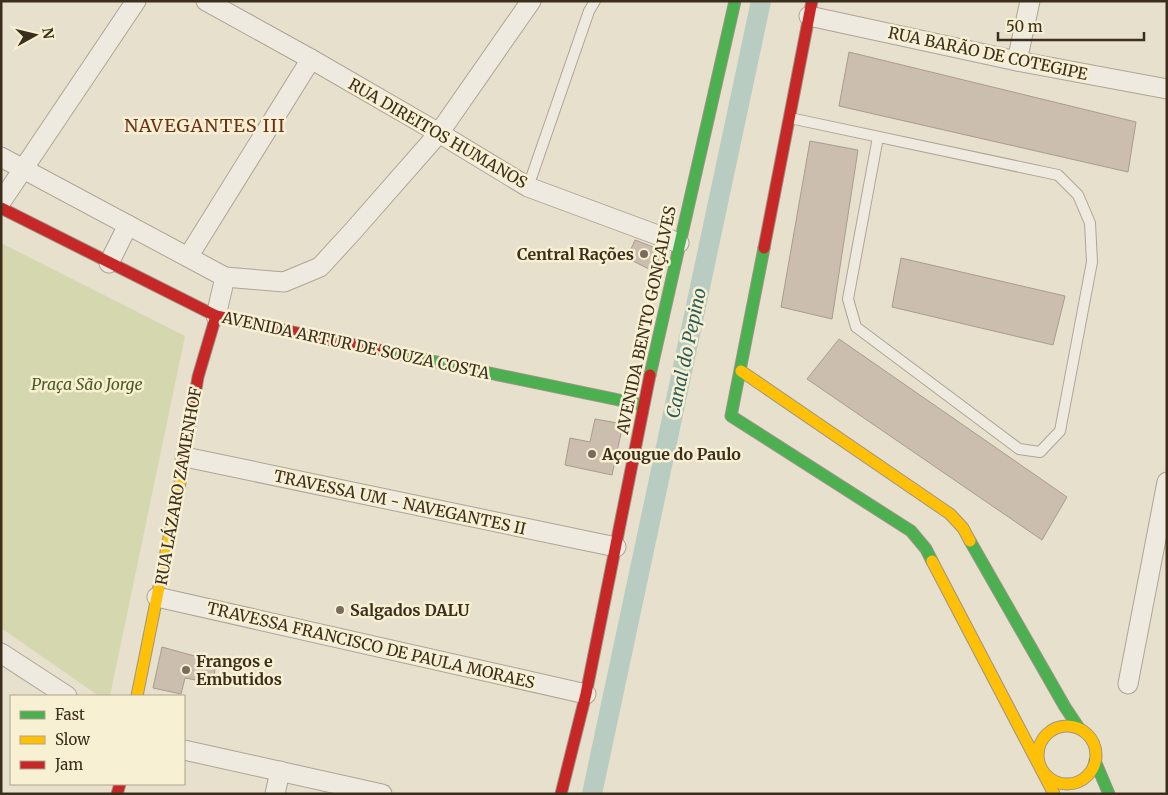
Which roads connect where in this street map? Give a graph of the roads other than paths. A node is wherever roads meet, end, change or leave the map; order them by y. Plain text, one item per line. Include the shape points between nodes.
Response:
1 (136, 1) edge
2 (206, 1) edge
3 (531, 1) edge
4 (595, 1) edge
5 (735, 1) edge
6 (1030, 1) edge
7 (811, 8) edge
8 (311, 59) junction
9 (1017, 61) junction
10 (1167, 89) edge
11 (789, 118) junction
12 (439, 132) junction
13 (878, 137) junction
14 (1, 157) edge
15 (23, 170) junction
16 (528, 187) junction
17 (1, 202) edge
18 (1, 208) edge
19 (128, 225) junction
20 (679, 243) junction
21 (188, 258) junction
22 (109, 263) junction
23 (224, 277) junction
24 (216, 316) junction
25 (741, 371) junction
26 (643, 405) junction
27 (185, 457) junction
28 (1167, 482) edge
29 (616, 547) junction
30 (157, 596) junction
31 (1, 653) edge
32 (1128, 684) dead end
33 (586, 694) junction
34 (64, 695) edge
35 (137, 695) edge
36 (1079, 728) junction
37 (185, 750) edge
38 (1095, 761) junction
39 (1041, 769) junction
40 (280, 771) junction
41 (275, 794) edge
42 (382, 794) edge
43 (561, 794) edge
44 (1054, 794) edge
45 (1109, 794) edge

1 - 15 street
2 - 8 street, RUA DIREITOS HUMANOS
3 - 12 street
4 - 16 lane
5 - 20 street, AVENIDA BENTO GONÇALVES
6 - 9 street
7 - 9 street, RUA BARÃO DE COTEGIPE
7 - 11 street
8 - 12 street, RUA DIREITOS HUMANOS
8 - 21 street
9 - 10 street, RUA BARÃO DE COTEGIPE
11 - 13 lane
11 - 25 street
12 - 16 street, RUA DIREITOS HUMANOS
12 - 23 street via 320,267 284,282
13 - 13 lane via 1058,175 1078,195 1090,223 1092,262 1060,431 1040,452 1018,449 856,327 848,298
14 - 15 street
15 - 17 street
15 - 19 street
16 - 20 street, RUA DIREITOS HUMANOS
18 - 22 street, AVENIDA ARTUR DE SOUZA COSTA
19 - 21 street
19 - 22 street
20 - 26 street, AVENIDA BENTO GONÇALVES
21 - 23 street
22 - 24 street, AVENIDA ARTUR DE SOUZA COSTA
23 - 24 street, RUA LÁZARO ZAMENHOF
24 - 26 street, AVENIDA ARTUR DE SOUZA COSTA
24 - 27 street, RUA LÁZARO ZAMENHOF via 198,377
25 - 36 street via 950,514 963,528
25 - 39 street via 732,416 911,531 926,550
26 - 29 street, AVENIDA BENTO GONÇALVES
27 - 29 street, TRAVESSA UM - NAVEGANTES II
27 - 30 street, RUA LÁZARO ZAMENHOF
28 - 32 street
29 - 33 street, AVENIDA BENTO GONÇALVES
30 - 33 street, TRAVESSA FRANCISCO DE PAULA MORAES
30 - 35 street, RUA LÁZARO ZAMENHOF
31 - 34 street
33 - 43 street, AVENIDA BENTO GONÇALVES
36 - 38 street via 1092,741
36 - 39 street via 1061,726 1045,735 1038,752
37 - 40 street
38 - 39 street via 1085,778 1071,784 1056,783
38 - 45 street
39 - 44 street
40 - 41 street
40 - 42 street

